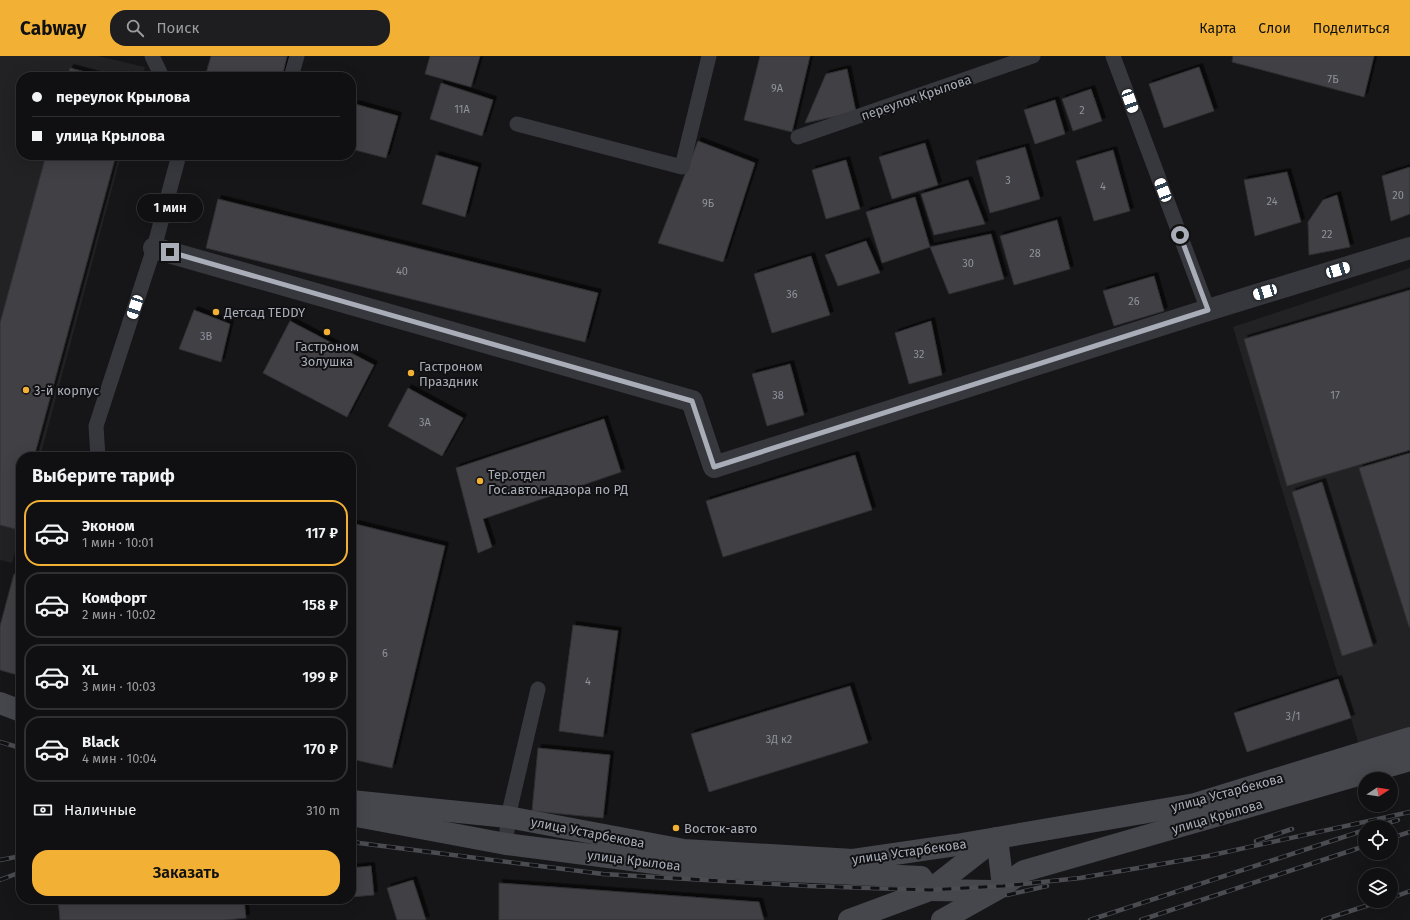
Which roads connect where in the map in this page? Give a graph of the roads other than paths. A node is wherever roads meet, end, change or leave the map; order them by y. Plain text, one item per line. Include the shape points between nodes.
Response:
1 (152, 56) edge
2 (297, 56) edge
3 (709, 56) edge
4 (1033, 56) edge
5 (1113, 56) edge
6 (160, 72) edge
7 (292, 72) edge
8 (517, 124) dead end
9 (798, 137) dead end
10 (178, 160) edge
11 (154, 248) junction
12 (1410, 248) edge
13 (1208, 310) junction
14 (98, 452) edge
15 (538, 688) dead end
16 (0, 703) edge
17 (16, 709) edge
18 (0, 719) edge
19 (16, 724) edge
20 (1410, 738) edge
21 (1410, 760) edge
22 (356, 802) edge
23 (356, 816) edge
24 (508, 817) junction
25 (997, 838) junction
26 (506, 844) junction
27 (925, 884) junction
28 (998, 889) junction
29 (850, 920) edge
30 (942, 920) edge

1 - 6 lane
2 - 7 lane
3 - 8 lane via 682,167
4 - 9 lane, переулок Крылова
5 - 13 lane
10 - 11 lane
11 - 13 street via 692,401 714,467
11 - 14 lane via 96,426
12 - 13 street
15 - 24 lane
16 - 17 main road
18 - 19 main road
20 - 25 main road, улица Устарбекова via 1195,804
21 - 28 main road, улица Крылова via 1024,871
22 - 24 main road, улица Устарбекова
23 - 26 main road, улица Крылова
24 - 25 main road, улица Устарбекова via 684,850 853,860
24 - 26 lane
25 - 27 main road
25 - 28 main road
26 - 27 main road, улица Крылова via 678,866
27 - 28 main road, улица Крылова
27 - 29 main road
28 - 30 main road, улица Крылова

